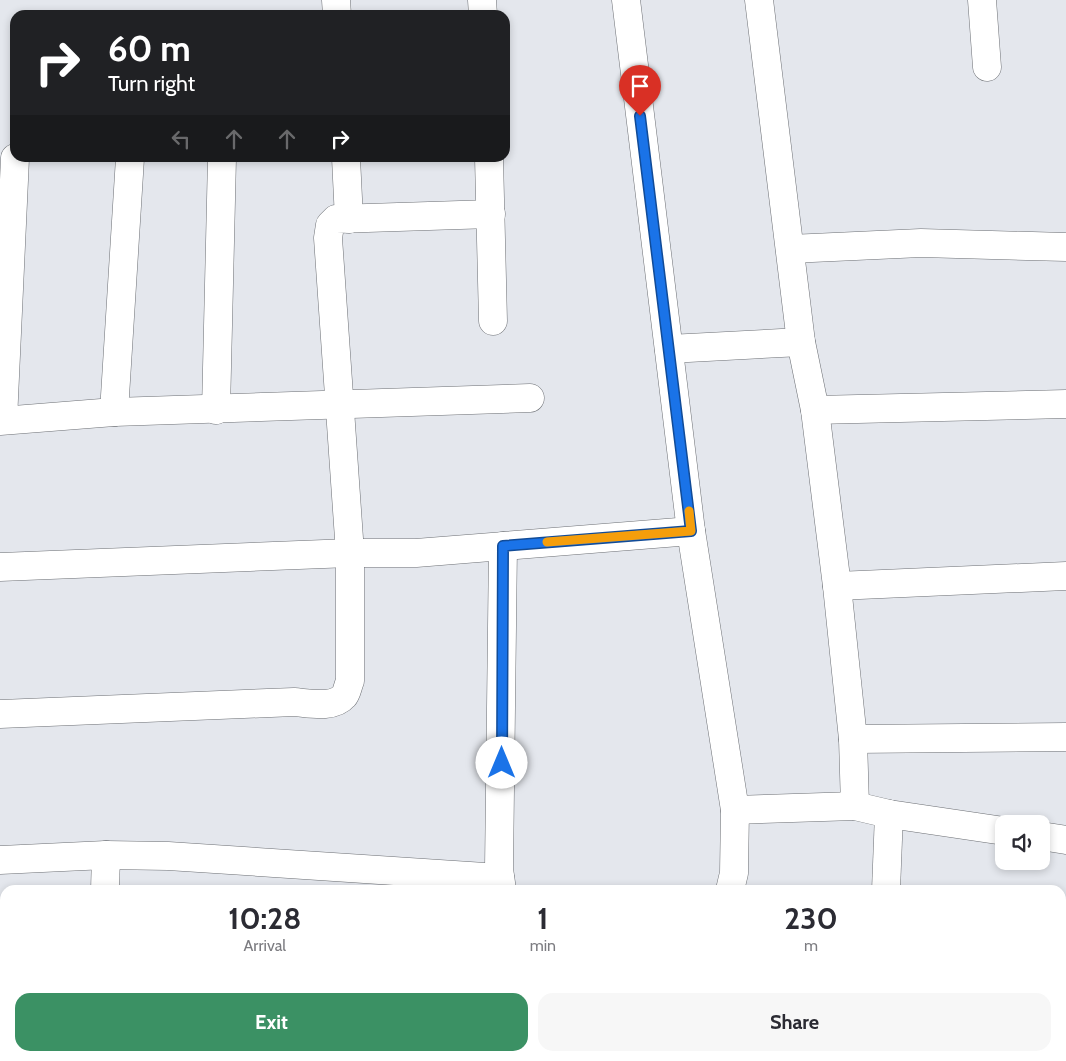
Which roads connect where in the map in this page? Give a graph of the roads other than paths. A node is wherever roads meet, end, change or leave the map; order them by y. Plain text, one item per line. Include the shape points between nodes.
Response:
1 (626, 0) edge
2 (759, 0) edge
3 (982, 0) edge
4 (987, 67) dead end
5 (130, 162) edge
6 (222, 162) edge
7 (346, 162) edge
8 (489, 162) edge
9 (10, 167) edge
10 (492, 214) junction
11 (349, 219) junction
12 (1066, 247) edge
13 (790, 249) junction
14 (493, 321) dead end
15 (801, 342) junction
16 (669, 349) junction
17 (530, 398) dead end
18 (340, 404) junction
19 (1066, 404) edge
20 (216, 410) junction
21 (816, 410) junction
22 (114, 412) junction
23 (1, 420) edge
24 (691, 531) junction
25 (503, 546) junction
26 (350, 553) junction
27 (0, 567) edge
28 (1066, 576) edge
29 (837, 586) junction
30 (0, 714) edge
31 (1066, 738) edge
32 (853, 739) junction
33 (855, 806) junction
34 (736, 810) junction
35 (889, 814) junction
36 (995, 830) edge
37 (1050, 837) edge
38 (1066, 840) edge
39 (106, 855) junction
40 (0, 860) edge
41 (434, 882) edge
42 (501, 884) edge
43 (105, 885) edge
44 (731, 885) edge
45 (886, 885) edge

1 - 16 street
2 - 13 street
3 - 4 street
5 - 22 street
6 - 20 street
7 - 11 street
8 - 10 street
9 - 23 street
10 - 11 street
10 - 14 street
11 - 18 street via 336,219 330,225 328,238
12 - 13 street via 920,243
13 - 15 street
15 - 16 street
15 - 21 street
16 - 24 street
17 - 18 street
18 - 20 street
18 - 26 street
19 - 21 street
20 - 22 street
21 - 29 street
22 - 23 street
24 - 25 street
24 - 34 street
25 - 26 street via 416,553
25 - 42 street
26 - 27 street
26 - 30 street via 350,681 344,696 335,702
28 - 29 street
29 - 32 street
31 - 32 street
32 - 33 street
33 - 34 street
33 - 35 street
34 - 44 street
35 - 36 street
35 - 45 street
37 - 38 street
39 - 40 street
39 - 41 street via 168,856
39 - 43 street
41 - 42 street

